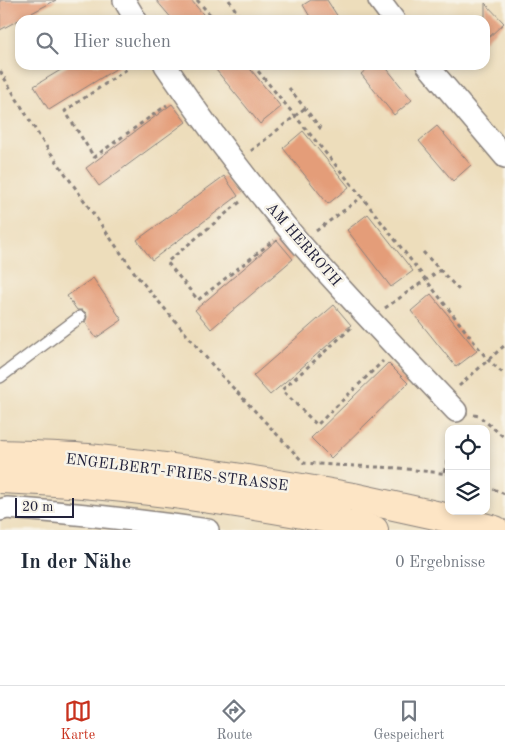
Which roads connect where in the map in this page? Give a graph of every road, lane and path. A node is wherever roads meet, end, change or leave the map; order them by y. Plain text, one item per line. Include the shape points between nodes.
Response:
1 (124, 0) edge
2 (197, 0) edge
3 (229, 0) edge
4 (379, 0) edge
5 (133, 15) edge
6 (210, 15) edge
7 (239, 15) edge
8 (390, 15) edge
9 (126, 70) edge
10 (169, 70) edge
11 (257, 70) edge
12 (431, 70) edge
13 (0, 71) edge
14 (289, 88) dead end
15 (184, 93) junction
16 (305, 108) junction
17 (294, 116) junction
18 (321, 129) dead end
19 (505, 157) edge
20 (236, 163) junction
21 (256, 188) junction
22 (362, 197) junction
23 (295, 236) junction
24 (423, 252) dead end
25 (440, 270) junction
26 (426, 280) junction
27 (459, 290) dead end
28 (80, 317) dead end
29 (368, 317) junction
30 (505, 344) edge
31 (397, 348) junction
32 (488, 360) junction
33 (505, 375) edge
34 (0, 377) edge
35 (456, 411) junction
36 (505, 438) edge
37 (0, 454) edge
38 (335, 465) dead end
39 (445, 469) edge
40 (444, 472) dead end
41 (0, 479) edge
42 (490, 488) edge
43 (505, 494) edge
44 (0, 510) edge
45 (167, 527) edge
46 (208, 530) edge
47 (374, 530) edge
48 (495, 530) edge

1 - 5 street
2 - 6 path
3 - 7 path
4 - 8 street
9 - 15 path via 65,111 94,157
10 - 15 street, AM HERROTH
11 - 17 path
12 - 19 street
13 - 38 path via 41,139 137,276 214,367 304,463
14 - 16 path
15 - 20 street, AM HERROTH
16 - 17 path
16 - 18 path
17 - 20 path
17 - 22 path
20 - 21 street, AM HERROTH
21 - 23 street, AM HERROTH
21 - 23 path via 167,262 198,300
22 - 23 path
22 - 26 path
23 - 29 street, AM HERROTH
24 - 25 path
25 - 26 path
25 - 27 path
26 - 29 path
26 - 32 path
28 - 34 lane
29 - 31 street, AM HERROTH
29 - 31 path via 282,390 317,425
30 - 32 path
31 - 35 street, AM HERROTH
32 - 33 path
32 - 35 path via 458,387
35 - 36 path via 479,416
37 - 48 main road, ENGELBERT-FRIES-STRASSE, bridge via 86,458 225,476 353,497
39 - 40 path
41 - 47 main road, ENGELBERT-FRIES-STRASSE, bridge via 143,489 283,510
42 - 43 path
44 - 45 street via 56,512
45 - 46 street

